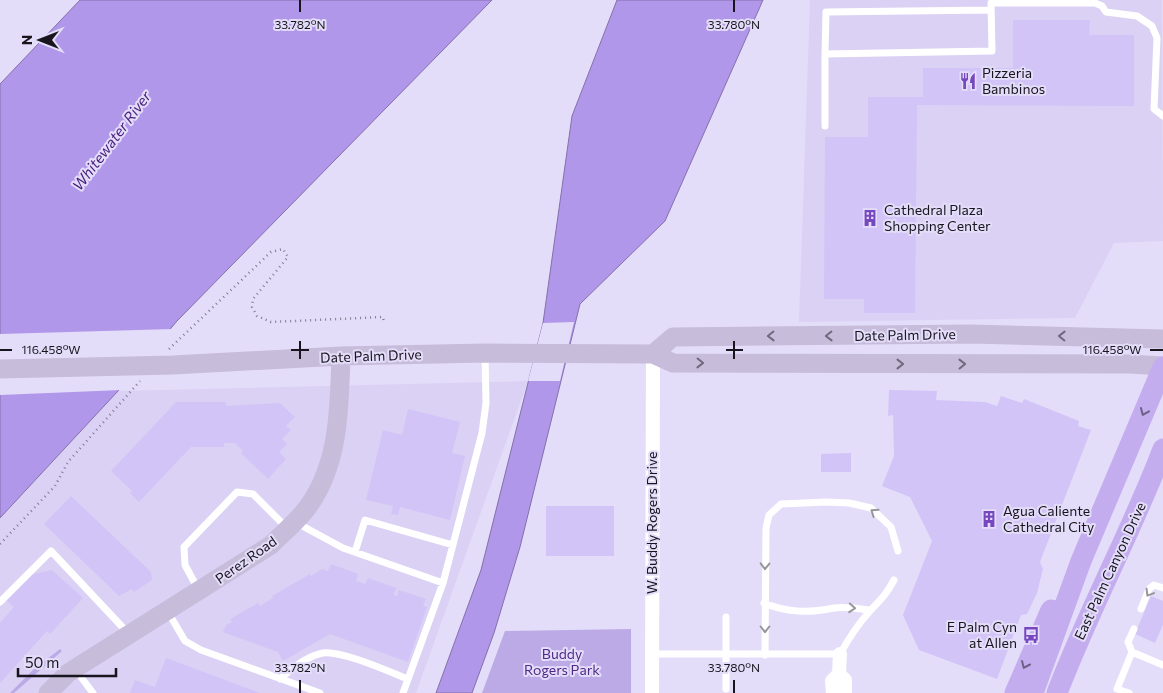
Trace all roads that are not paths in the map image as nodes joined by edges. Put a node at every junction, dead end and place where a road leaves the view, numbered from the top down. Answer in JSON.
{"nodes":[{"id":1,"x":991,"y":10,"type":"junction"},
{"id":2,"x":825,"y":54,"type":"junction"},
{"id":3,"x":1163,"y":116,"type":"edge"},
{"id":4,"x":825,"y":126,"type":"dead end"},
{"id":5,"x":1163,"y":339,"type":"edge"},
{"id":6,"x":485,"y":353,"type":"junction"},
{"id":7,"x":653,"y":354,"type":"junction"},
{"id":8,"x":342,"y":356,"type":"junction"},
{"id":9,"x":1163,"y":366,"type":"edge"},
{"id":10,"x":0,"y":369,"type":"edge"},
{"id":11,"x":1163,"y":449,"type":"edge"},
{"id":12,"x":291,"y":525,"type":"junction"},
{"id":13,"x":453,"y":545,"type":"junction"},
{"id":14,"x":355,"y":552,"type":"junction"},
{"id":15,"x":898,"y":552,"type":"dead end"},
{"id":16,"x":1081,"y":561,"type":"junction"},
{"id":17,"x":894,"y":580,"type":"dead end"},
{"id":18,"x":442,"y":583,"type":"junction"},
{"id":19,"x":1163,"y":588,"type":"edge"},
{"id":20,"x":199,"y":592,"type":"junction"},
{"id":21,"x":0,"y":602,"type":"edge"},
{"id":22,"x":764,"y":603,"type":"junction"},
{"id":23,"x":1141,"y":609,"type":"dead end"},
{"id":24,"x":870,"y":610,"type":"junction"},
{"id":25,"x":168,"y":612,"type":"junction"},
{"id":26,"x":726,"y":617,"type":"dead end"},
{"id":27,"x":1134,"y":629,"type":"dead end"},
{"id":28,"x":129,"y":634,"type":"junction"},
{"id":29,"x":1132,"y":652,"type":"junction"},
{"id":30,"x":652,"y":654,"type":"junction"},
{"id":31,"x":726,"y":654,"type":"junction"},
{"id":32,"x":840,"y":654,"type":"junction"},
{"id":33,"x":765,"y":655,"type":"junction"},
{"id":34,"x":1163,"y":665,"type":"edge"},
{"id":35,"x":74,"y":669,"type":"junction"},
{"id":36,"x":838,"y":674,"type":"junction"},
{"id":37,"x":280,"y":679,"type":"junction"},
{"id":38,"x":408,"y":679,"type":"junction"},
{"id":39,"x":726,"y":690,"type":"dead end"},
{"id":40,"x":48,"y":693,"type":"edge"},
{"id":41,"x":93,"y":693,"type":"edge"},
{"id":42,"x":320,"y":693,"type":"edge"},
{"id":43,"x":403,"y":693,"type":"edge"},
{"id":44,"x":652,"y":693,"type":"edge"},
{"id":45,"x":833,"y":693,"type":"edge"},
{"id":46,"x":845,"y":693,"type":"edge"},
{"id":47,"x":1015,"y":693,"type":"edge"},
{"id":48,"x":1033,"y":693,"type":"edge"},
{"id":49,"x":1058,"y":693,"type":"edge"},
{"id":50,"x":1129,"y":693,"type":"edge"}],
"edges":[{"from":1,"to":2,"type":"lane"},
{"from":1,"to":2,"type":"lane"},
{"from":1,"to":3,"type":"lane"},
{"from":2,"to":4,"type":"lane"},
{"from":5,"to":7,"type":"main road","name":"Date Palm Drive","one_way":true},
{"from":6,"to":7,"type":"main road","name":"Date Palm Drive"},
{"from":6,"to":8,"type":"main road","name":"Date Palm Drive"},
{"from":6,"to":13,"type":"lane"},
{"from":7,"to":9,"type":"main road","name":"Date Palm Drive","one_way":true},
{"from":7,"to":30,"type":"street","name":"W. Buddy Rogers Drive"},
{"from":8,"to":10,"type":"main road","name":"Date Palm Drive"},
{"from":8,"to":12,"type":"main road","name":"Perez Road"},
{"from":9,"to":16,"type":"main road","name":"East Palm Canyon Drive","one_way":true},
{"from":11,"to":49,"type":"main road","name":"East Palm Canyon Drive"},
{"from":12,"to":14,"type":"lane"},
{"from":12,"to":20,"type":"main road","name":"Perez Road"},
{"from":12,"to":20,"type":"lane"},
{"from":13,"to":14,"type":"lane"},
{"from":13,"to":18,"type":"lane"},
{"from":14,"to":18,"type":"lane"},
{"from":15,"to":22,"type":"lane","one_way":true},
{"from":16,"to":47,"type":"main road","one_way":true},
{"from":16,"to":48,"type":"main road","name":"East Palm Canyon Drive"},
{"from":17,"to":24,"type":"lane"},
{"from":18,"to":38,"type":"lane"},
{"from":19,"to":23,"type":"lane","one_way":true},
{"from":20,"to":25,"type":"main road","name":"Perez Road"},
{"from":21,"to":28,"type":"lane"},
{"from":22,"to":24,"type":"lane","one_way":true},
{"from":22,"to":33,"type":"lane","one_way":true},
{"from":24,"to":32,"type":"lane"},
{"from":25,"to":28,"type":"main road","name":"Perez Road"},
{"from":25,"to":37,"type":"lane"},
{"from":26,"to":31,"type":"lane"},
{"from":27,"to":29,"type":"lane"},
{"from":28,"to":35,"type":"main road","name":"Perez Road"},
{"from":29,"to":34,"type":"lane"},
{"from":29,"to":50,"type":"lane"},
{"from":30,"to":31,"type":"lane"},
{"from":30,"to":44,"type":"street","name":"W. Buddy Rogers Drive"},
{"from":31,"to":33,"type":"lane"},
{"from":31,"to":39,"type":"lane"},
{"from":32,"to":33,"type":"lane"},
{"from":32,"to":36,"type":"street"},
{"from":35,"to":40,"type":"main road","name":"Perez Road"},
{"from":35,"to":41,"type":"lane"},
{"from":36,"to":45,"type":"street"},
{"from":36,"to":46,"type":"street"},
{"from":37,"to":38,"type":"lane"},
{"from":37,"to":42,"type":"lane"},
{"from":38,"to":43,"type":"lane"}]}
